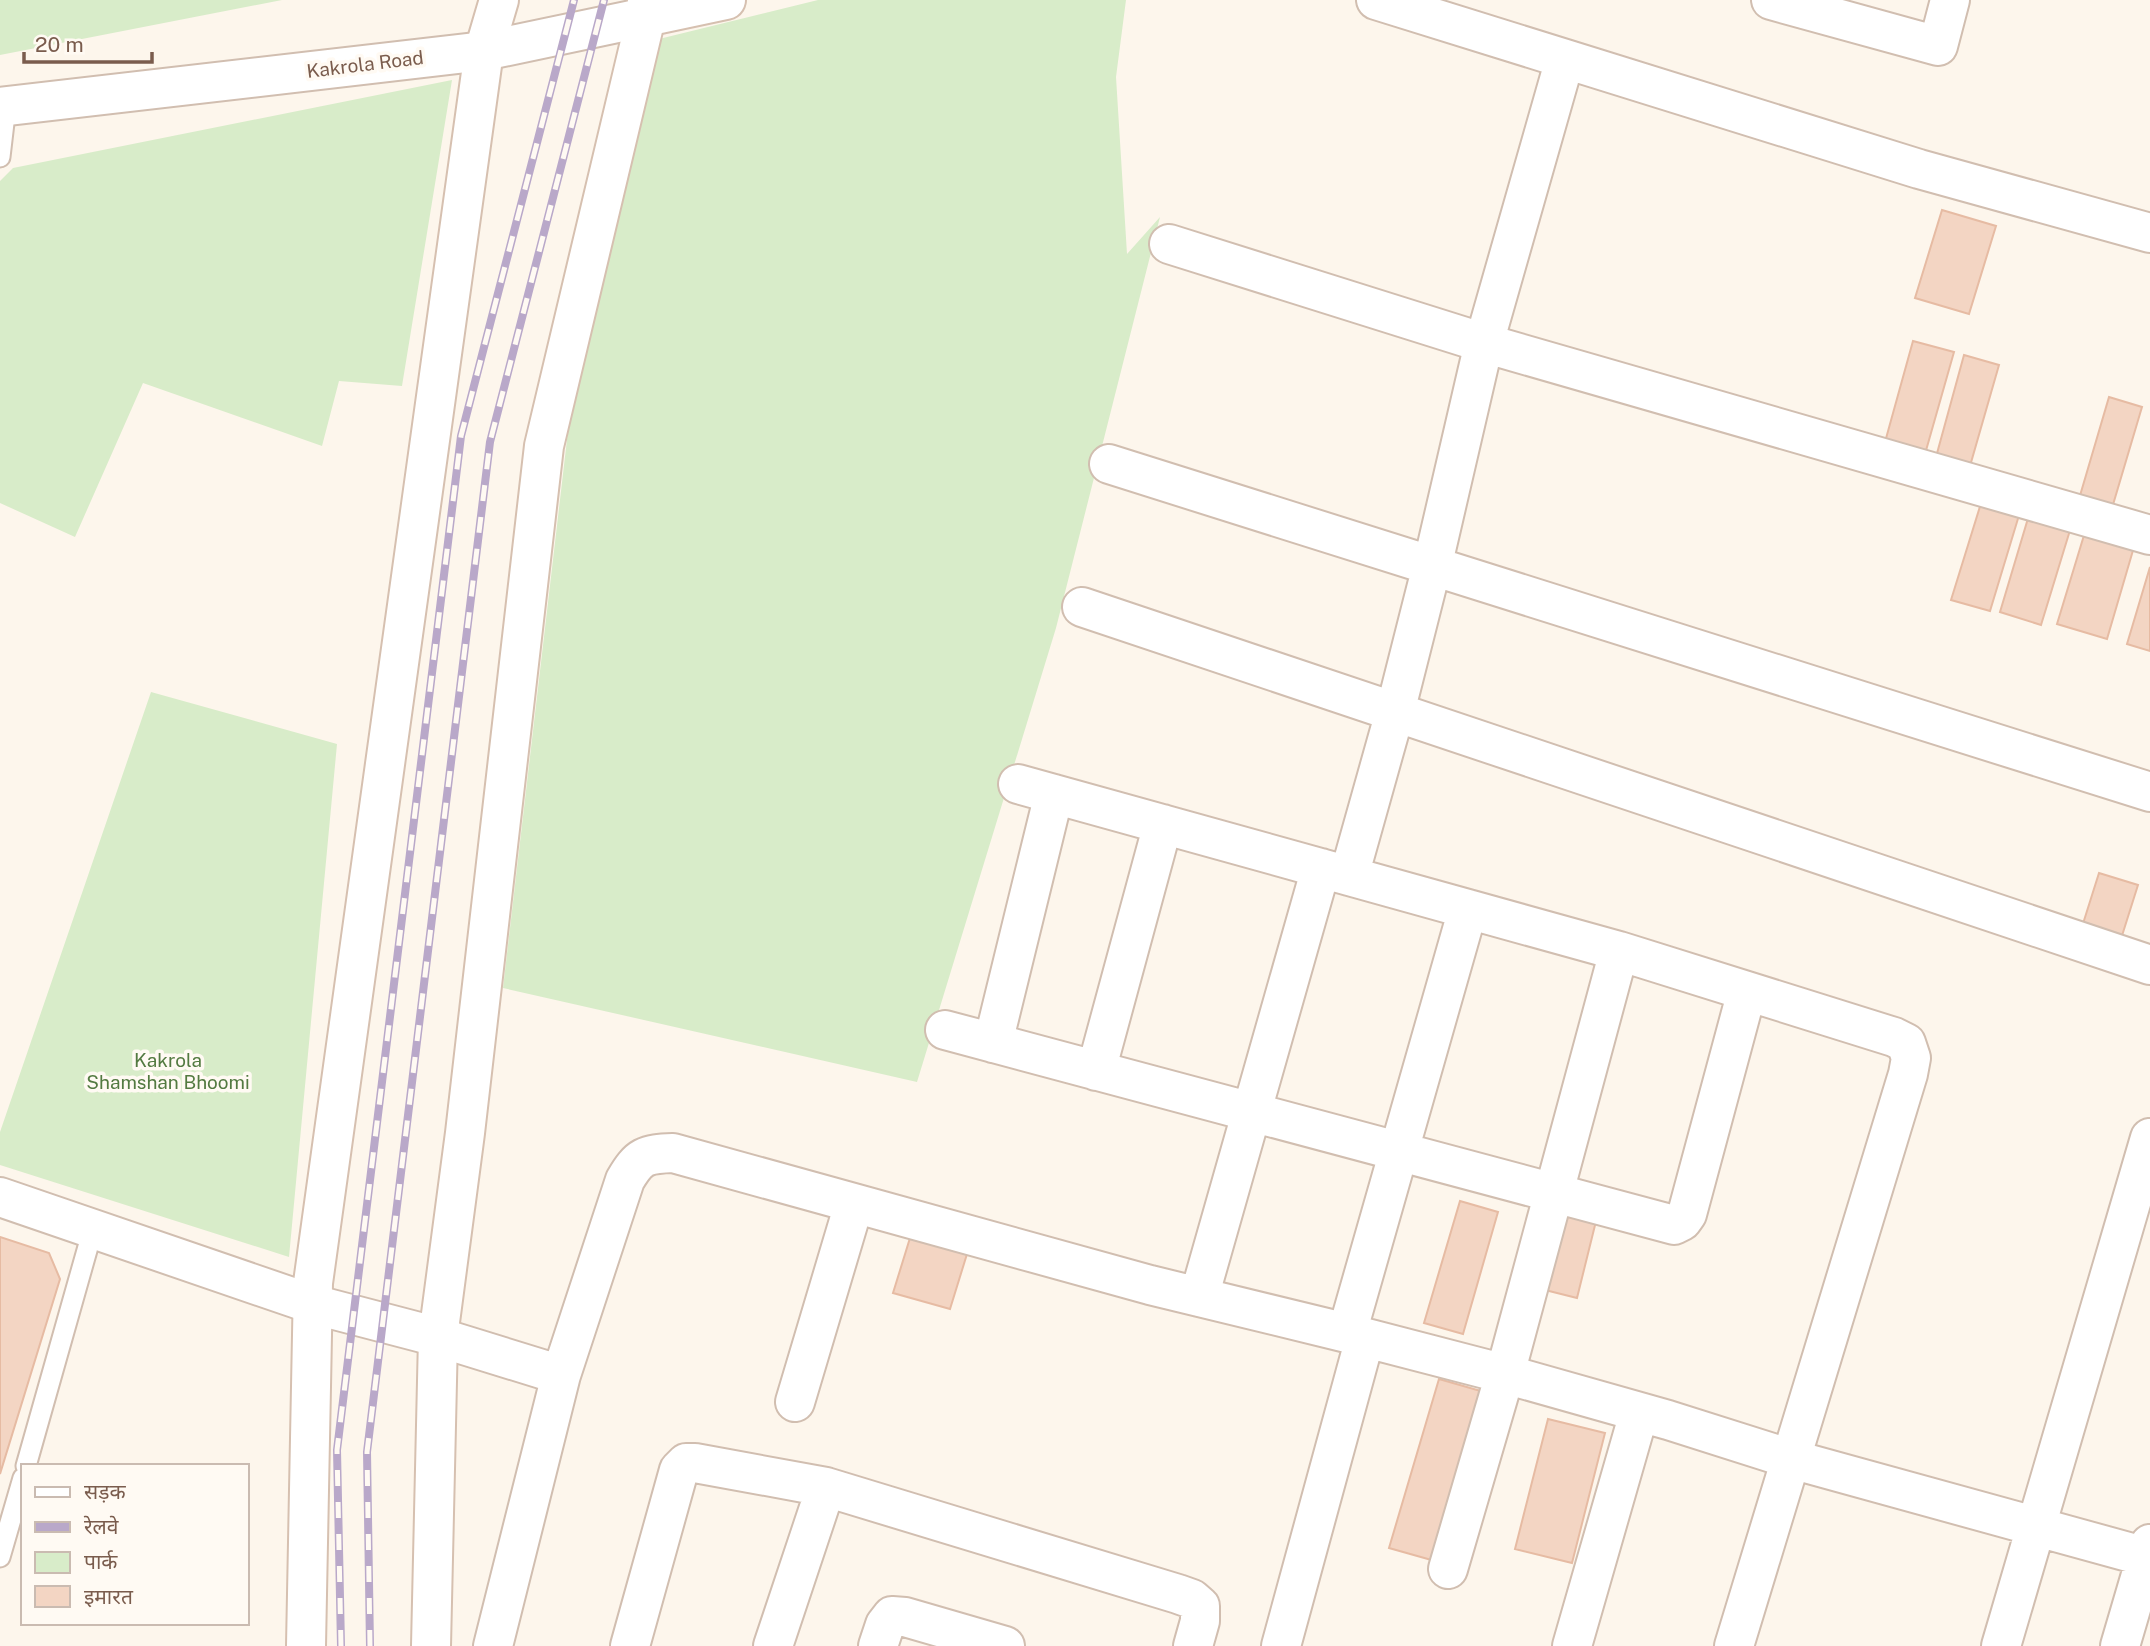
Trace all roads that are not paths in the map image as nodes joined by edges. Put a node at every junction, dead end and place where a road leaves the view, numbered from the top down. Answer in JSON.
{"nodes":[{"id":1,"x":499,"y":0,"type":"edge"},
{"id":2,"x":726,"y":0,"type":"edge"},
{"id":3,"x":1376,"y":0,"type":"edge"},
{"id":4,"x":1771,"y":0,"type":"edge"},
{"id":5,"x":1950,"y":0,"type":"edge"},
{"id":6,"x":647,"y":8,"type":"edge"},
{"id":7,"x":484,"y":51,"type":"junction"},
{"id":8,"x":1565,"y":58,"type":"junction"},
{"id":9,"x":3,"y":106,"type":"edge"},
{"id":10,"x":0,"y":157,"type":"edge"},
{"id":11,"x":2150,"y":233,"type":"edge"},
{"id":12,"x":1169,"y":244,"type":"dead end"},
{"id":13,"x":1483,"y":343,"type":"junction"},
{"id":14,"x":1109,"y":464,"type":"dead end"},
{"id":15,"x":2150,"y":535,"type":"edge"},
{"id":16,"x":1432,"y":566,"type":"junction"},
{"id":17,"x":1082,"y":607,"type":"dead end"},
{"id":18,"x":1395,"y":712,"type":"junction"},
{"id":19,"x":1018,"y":783,"type":"dead end"},
{"id":20,"x":2150,"y":792,"type":"edge"},
{"id":21,"x":1054,"y":794,"type":"junction"},
{"id":22,"x":1163,"y":824,"type":"junction"},
{"id":23,"x":1335,"y":872,"type":"junction"},
{"id":24,"x":1468,"y":909,"type":"junction"},
{"id":25,"x":1619,"y":951,"type":"junction"},
{"id":26,"x":2150,"y":965,"type":"edge"},
{"id":27,"x":1747,"y":991,"type":"junction"},
{"id":28,"x":945,"y":1030,"type":"dead end"},
{"id":29,"x":993,"y":1043,"type":"junction"},
{"id":30,"x":1096,"y":1071,"type":"junction"},
{"id":31,"x":1252,"y":1112,"type":"junction"},
{"id":32,"x":2150,"y":1138,"type":"edge"},
{"id":33,"x":1399,"y":1151,"type":"junction"},
{"id":34,"x":1553,"y":1194,"type":"junction"},
{"id":35,"x":0,"y":1197,"type":"edge"},
{"id":36,"x":854,"y":1203,"type":"junction"},
{"id":37,"x":93,"y":1229,"type":"junction"},
{"id":38,"x":2137,"y":1233,"type":"edge"},
{"id":39,"x":1199,"y":1297,"type":"junction"},
{"id":40,"x":312,"y":1304,"type":"junction"},
{"id":41,"x":1356,"y":1335,"type":"junction"},
{"id":42,"x":438,"y":1337,"type":"junction"},
{"id":43,"x":1505,"y":1374,"type":"junction"},
{"id":44,"x":561,"y":1375,"type":"junction"},
{"id":45,"x":795,"y":1402,"type":"dead end"},
{"id":46,"x":1639,"y":1413,"type":"junction"},
{"id":47,"x":1791,"y":1459,"type":"junction"},
{"id":48,"x":27,"y":1464,"type":"edge"},
{"id":49,"x":21,"y":1485,"type":"edge"},
{"id":50,"x":826,"y":1488,"type":"junction"},
{"id":51,"x":2037,"y":1526,"type":"junction"},
{"id":52,"x":2149,"y":1553,"type":"edge"},
{"id":53,"x":0,"y":1557,"type":"edge"},
{"id":54,"x":1448,"y":1569,"type":"dead end"},
{"id":55,"x":306,"y":1646,"type":"edge"},
{"id":56,"x":431,"y":1646,"type":"edge"},
{"id":57,"x":493,"y":1646,"type":"edge"},
{"id":58,"x":630,"y":1646,"type":"edge"},
{"id":59,"x":773,"y":1646,"type":"edge"},
{"id":60,"x":878,"y":1646,"type":"edge"},
{"id":61,"x":1004,"y":1646,"type":"edge"},
{"id":62,"x":1193,"y":1646,"type":"edge"},
{"id":63,"x":1281,"y":1646,"type":"edge"},
{"id":64,"x":1572,"y":1646,"type":"edge"},
{"id":65,"x":1734,"y":1646,"type":"edge"},
{"id":66,"x":2001,"y":1646,"type":"edge"},
{"id":67,"x":2120,"y":1646,"type":"edge"}],
"edges":[{"from":1,"to":7,"type":"street"},
{"from":2,"to":6,"type":"street","name":"Kakrola Road"},
{"from":3,"to":8,"type":"street"},
{"from":4,"to":5,"type":"street"},
{"from":6,"to":7,"type":"street","name":"Kakrola Road"},
{"from":6,"to":42,"type":"street"},
{"from":7,"to":9,"type":"street","name":"Kakrola Road"},
{"from":7,"to":40,"type":"street"},
{"from":8,"to":11,"type":"street"},
{"from":8,"to":13,"type":"street"},
{"from":9,"to":10,"type":"lane"},
{"from":12,"to":13,"type":"street"},
{"from":13,"to":15,"type":"street"},
{"from":13,"to":16,"type":"street"},
{"from":14,"to":16,"type":"street"},
{"from":16,"to":18,"type":"street"},
{"from":16,"to":20,"type":"street"},
{"from":17,"to":18,"type":"street"},
{"from":18,"to":23,"type":"street"},
{"from":18,"to":26,"type":"street"},
{"from":19,"to":21,"type":"street"},
{"from":21,"to":22,"type":"street"},
{"from":21,"to":29,"type":"street"},
{"from":22,"to":23,"type":"street"},
{"from":22,"to":30,"type":"street"},
{"from":23,"to":24,"type":"street"},
{"from":23,"to":31,"type":"street"},
{"from":24,"to":25,"type":"street"},
{"from":24,"to":33,"type":"street"},
{"from":25,"to":27,"type":"street"},
{"from":25,"to":34,"type":"street"},
{"from":27,"to":34,"type":"street"},
{"from":27,"to":47,"type":"street"},
{"from":28,"to":29,"type":"street"},
{"from":29,"to":30,"type":"street"},
{"from":30,"to":31,"type":"street"},
{"from":31,"to":33,"type":"street"},
{"from":31,"to":39,"type":"street"},
{"from":32,"to":38,"type":"street"},
{"from":33,"to":34,"type":"street"},
{"from":33,"to":41,"type":"street"},
{"from":34,"to":43,"type":"street"},
{"from":35,"to":37,"type":"street"},
{"from":36,"to":39,"type":"street"},
{"from":36,"to":44,"type":"street"},
{"from":36,"to":45,"type":"street"},
{"from":37,"to":40,"type":"street"},
{"from":37,"to":48,"type":"lane"},
{"from":38,"to":51,"type":"street"},
{"from":39,"to":41,"type":"street"},
{"from":40,"to":42,"type":"street"},
{"from":40,"to":55,"type":"street"},
{"from":41,"to":43,"type":"street"},
{"from":41,"to":63,"type":"street"},
{"from":42,"to":44,"type":"street"},
{"from":42,"to":56,"type":"street"},
{"from":43,"to":46,"type":"street"},
{"from":43,"to":54,"type":"street"},
{"from":44,"to":57,"type":"street"},
{"from":46,"to":47,"type":"street"},
{"from":46,"to":64,"type":"street"},
{"from":47,"to":51,"type":"street"},
{"from":47,"to":65,"type":"street"},
{"from":49,"to":53,"type":"lane"},
{"from":50,"to":58,"type":"street"},
{"from":50,"to":59,"type":"street"},
{"from":50,"to":62,"type":"street"},
{"from":51,"to":52,"type":"street"},
{"from":51,"to":66,"type":"street"},
{"from":52,"to":67,"type":"street"},
{"from":60,"to":61,"type":"street"}]}
